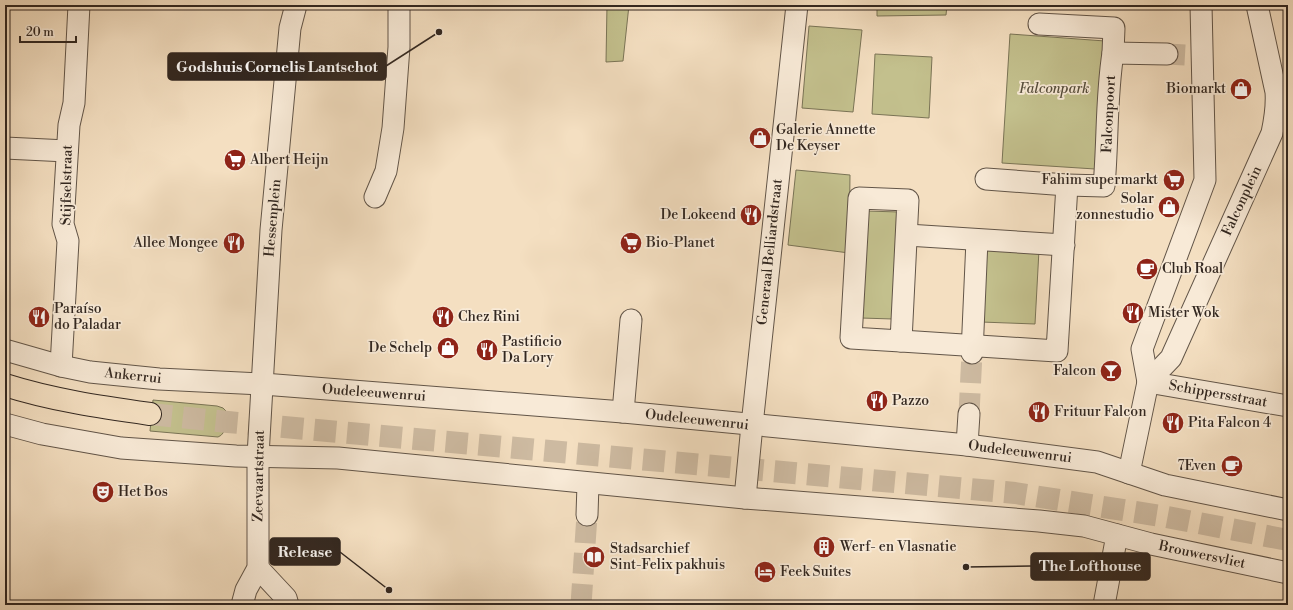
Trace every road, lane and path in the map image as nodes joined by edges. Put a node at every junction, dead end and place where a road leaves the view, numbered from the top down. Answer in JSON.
{"nodes":[{"id":1,"x":79,"y":5,"type":"edge"},
{"id":2,"x":296,"y":5,"type":"edge"},
{"id":3,"x":399,"y":5,"type":"edge"},
{"id":4,"x":797,"y":5,"type":"edge"},
{"id":5,"x":1201,"y":5,"type":"edge"},
{"id":6,"x":1257,"y":5,"type":"edge"},
{"id":7,"x":1039,"y":24,"type":"dead end"},
{"id":8,"x":1113,"y":53,"type":"junction"},
{"id":9,"x":1184,"y":55,"type":"junction"},
{"id":10,"x":1282,"y":122,"type":"edge"},
{"id":11,"x":5,"y":148,"type":"edge"},
{"id":12,"x":67,"y":151,"type":"junction"},
{"id":13,"x":986,"y":179,"type":"dead end"},
{"id":14,"x":1067,"y":185,"type":"junction"},
{"id":15,"x":374,"y":197,"type":"dead end"},
{"id":16,"x":906,"y":235,"type":"junction"},
{"id":17,"x":977,"y":240,"type":"junction"},
{"id":18,"x":1064,"y":246,"type":"junction"},
{"id":19,"x":631,"y":320,"type":"dead end"},
{"id":20,"x":901,"y":341,"type":"junction"},
{"id":21,"x":972,"y":349,"type":"junction"},
{"id":22,"x":5,"y":350,"type":"edge"},
{"id":23,"x":61,"y":366,"type":"junction"},
{"id":24,"x":1148,"y":382,"type":"junction"},
{"id":25,"x":263,"y":384,"type":"junction"},
{"id":26,"x":5,"y":385,"type":"edge"},
{"id":27,"x":1288,"y":406,"type":"edge"},
{"id":28,"x":623,"y":412,"type":"junction"},
{"id":29,"x":150,"y":414,"type":"tunnel mouth"},
{"id":30,"x":969,"y":414,"type":"tunnel mouth"},
{"id":31,"x":5,"y":424,"type":"edge"},
{"id":32,"x":752,"y":425,"type":"junction"},
{"id":33,"x":967,"y":445,"type":"junction"},
{"id":34,"x":258,"y":456,"type":"junction"},
{"id":35,"x":1129,"y":472,"type":"junction"},
{"id":36,"x":588,"y":484,"type":"junction"},
{"id":37,"x":745,"y":498,"type":"junction"},
{"id":38,"x":1288,"y":510,"type":"edge"},
{"id":39,"x":587,"y":515,"type":"tunnel mouth"},
{"id":40,"x":1117,"y":535,"type":"junction"},
{"id":41,"x":258,"y":568,"type":"junction"},
{"id":42,"x":1288,"y":572,"type":"edge"},
{"id":43,"x":242,"y":605,"type":"edge"},
{"id":44,"x":288,"y":605,"type":"edge"},
{"id":45,"x":1104,"y":605,"type":"edge"}],
"edges":[{"from":1,"to":12,"type":"street","name":"Stijfselstraat"},
{"from":2,"to":25,"type":"street","name":"Hessenplein"},
{"from":3,"to":15,"type":"street"},
{"from":4,"to":32,"type":"street","name":"Generaal Belliardstraat"},
{"from":5,"to":9,"type":"street"},
{"from":6,"to":10,"type":"street","name":"Falconplein"},
{"from":7,"to":8,"type":"street","name":"Falconpoort"},
{"from":8,"to":9,"type":"street"},
{"from":8,"to":14,"type":"street","name":"Falconpoort"},
{"from":9,"to":24,"type":"street"},
{"from":10,"to":24,"type":"street","name":"Falconplein"},
{"from":11,"to":12,"type":"street"},
{"from":12,"to":23,"type":"street","name":"Stijfselstraat"},
{"from":13,"to":14,"type":"street","name":"Falconpoort"},
{"from":14,"to":18,"type":"street"},
{"from":16,"to":17,"type":"street"},
{"from":16,"to":20,"type":"street"},
{"from":16,"to":20,"type":"street"},
{"from":17,"to":18,"type":"street"},
{"from":17,"to":21,"type":"street"},
{"from":18,"to":21,"type":"street"},
{"from":19,"to":28,"type":"street"},
{"from":20,"to":21,"type":"street"},
{"from":22,"to":23,"type":"street","name":"Ankerrui"},
{"from":23,"to":25,"type":"street","name":"Ankerrui"},
{"from":24,"to":27,"type":"street","name":"Schippersstraat"},
{"from":24,"to":35,"type":"street"},
{"from":25,"to":28,"type":"street","name":"Oudeleeuwenrui"},
{"from":25,"to":34,"type":"street","name":"Zeevaartstraat"},
{"from":26,"to":29,"type":"main road"},
{"from":28,"to":32,"type":"street","name":"Oudeleeuwenrui"},
{"from":30,"to":33,"type":"street"},
{"from":31,"to":34,"type":"street"},
{"from":32,"to":33,"type":"street","name":"Oudeleeuwenrui"},
{"from":32,"to":37,"type":"street","name":"Generaal Belliardstraat"},
{"from":33,"to":35,"type":"street","name":"Oudeleeuwenrui"},
{"from":34,"to":36,"type":"street"},
{"from":34,"to":41,"type":"street","name":"Zeevaartstraat"},
{"from":35,"to":38,"type":"street"},
{"from":36,"to":37,"type":"street"},
{"from":36,"to":39,"type":"street"},
{"from":37,"to":40,"type":"street"},
{"from":40,"to":42,"type":"street","name":"Brouwersvliet"},
{"from":40,"to":45,"type":"street"},
{"from":41,"to":43,"type":"street","name":"Zeevaartstraat"},
{"from":41,"to":44,"type":"street"}]}
